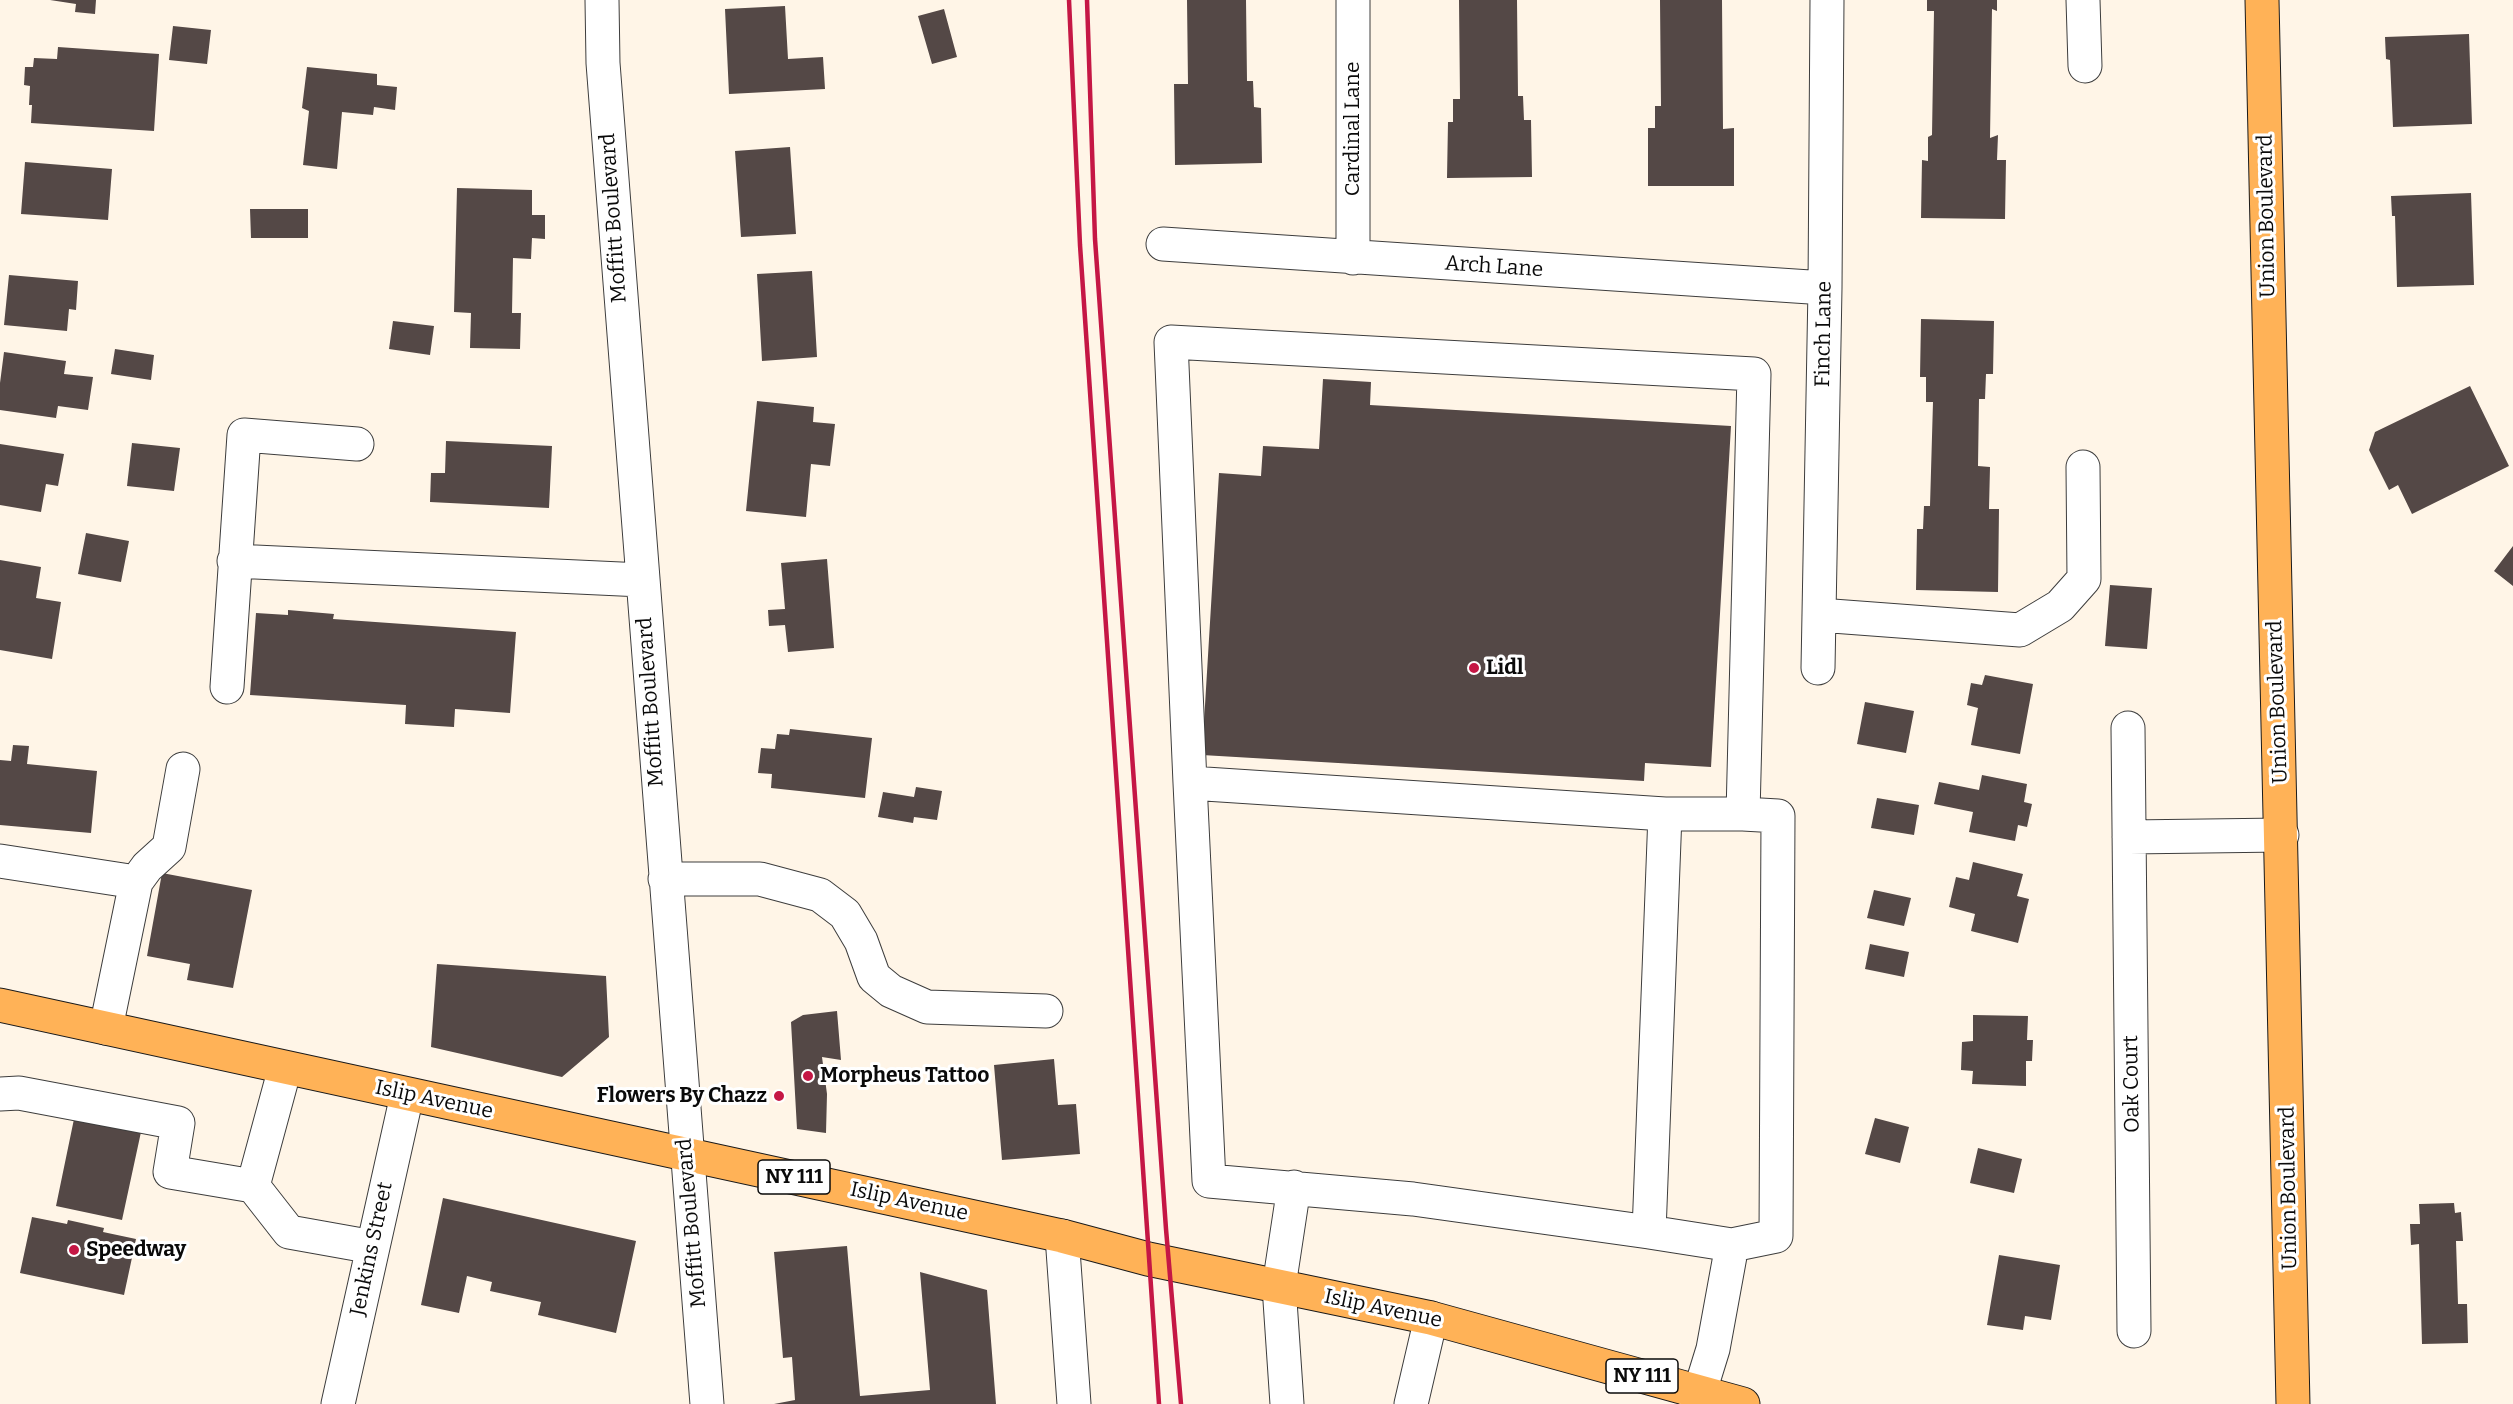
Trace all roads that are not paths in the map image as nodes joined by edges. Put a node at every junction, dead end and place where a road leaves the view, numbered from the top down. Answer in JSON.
{"nodes":[{"id":1,"x":602,"y":0,"type":"edge"},
{"id":2,"x":1353,"y":0,"type":"edge"},
{"id":3,"x":1827,"y":0,"type":"edge"},
{"id":4,"x":2083,"y":0,"type":"edge"},
{"id":5,"x":2262,"y":0,"type":"edge"},
{"id":6,"x":2085,"y":66,"type":"dead end"},
{"id":7,"x":1163,"y":244,"type":"dead end"},
{"id":8,"x":1353,"y":258,"type":"junction"},
{"id":9,"x":1825,"y":288,"type":"junction"},
{"id":10,"x":357,"y":444,"type":"dead end"},
{"id":11,"x":2083,"y":467,"type":"dead end"},
{"id":12,"x":234,"y":561,"type":"junction"},
{"id":13,"x":642,"y":580,"type":"junction"},
{"id":14,"x":1819,"y":615,"type":"junction"},
{"id":15,"x":1818,"y":669,"type":"dead end"},
{"id":16,"x":227,"y":687,"type":"dead end"},
{"id":17,"x":2128,"y":728,"type":"dead end"},
{"id":18,"x":183,"y":769,"type":"dead end"},
{"id":19,"x":1190,"y":783,"type":"junction"},
{"id":20,"x":1665,"y":814,"type":"junction"},
{"id":21,"x":1743,"y":814,"type":"junction"},
{"id":22,"x":2282,"y":835,"type":"junction"},
{"id":23,"x":2129,"y":837,"type":"junction"},
{"id":24,"x":0,"y":861,"type":"edge"},
{"id":25,"x":665,"y":879,"type":"junction"},
{"id":26,"x":136,"y":882,"type":"junction"},
{"id":27,"x":0,"y":1005,"type":"edge"},
{"id":28,"x":1046,"y":1011,"type":"dead end"},
{"id":29,"x":106,"y":1028,"type":"junction"},
{"id":30,"x":285,"y":1068,"type":"junction"},
{"id":31,"x":0,"y":1094,"type":"edge"},
{"id":32,"x":407,"y":1095,"type":"junction"},
{"id":33,"x":686,"y":1153,"type":"junction"},
{"id":34,"x":253,"y":1185,"type":"junction"},
{"id":35,"x":1294,"y":1187,"type":"junction"},
{"id":36,"x":1649,"y":1232,"type":"junction"},
{"id":37,"x":1062,"y":1236,"type":"junction"},
{"id":38,"x":1732,"y":1245,"type":"junction"},
{"id":39,"x":373,"y":1247,"type":"junction"},
{"id":40,"x":1279,"y":1287,"type":"junction"},
{"id":41,"x":1431,"y":1318,"type":"junction"},
{"id":42,"x":2134,"y":1331,"type":"dead end"},
{"id":43,"x":1698,"y":1398,"type":"edge"},
{"id":44,"x":338,"y":1404,"type":"edge"},
{"id":45,"x":707,"y":1404,"type":"edge"},
{"id":46,"x":1074,"y":1404,"type":"edge"},
{"id":47,"x":1287,"y":1404,"type":"edge"},
{"id":48,"x":1411,"y":1404,"type":"edge"},
{"id":49,"x":1743,"y":1404,"type":"edge"},
{"id":50,"x":2294,"y":1404,"type":"edge"}],
"edges":[{"from":1,"to":13,"type":"street","name":"Moffitt Boulevard"},
{"from":2,"to":8,"type":"street","name":"Cardinal Lane"},
{"from":3,"to":9,"type":"street","name":"Finch Lane"},
{"from":4,"to":6,"type":"street"},
{"from":5,"to":22,"type":"main road","name":"Union Boulevard"},
{"from":7,"to":8,"type":"street","name":"Arch Lane"},
{"from":8,"to":9,"type":"street","name":"Arch Lane"},
{"from":9,"to":14,"type":"street","name":"Finch Lane"},
{"from":10,"to":12,"type":"street"},
{"from":11,"to":14,"type":"street"},
{"from":12,"to":13,"type":"street"},
{"from":12,"to":16,"type":"street"},
{"from":13,"to":25,"type":"street","name":"Moffitt Boulevard"},
{"from":14,"to":15,"type":"street","name":"Finch Lane"},
{"from":17,"to":23,"type":"street","name":"Oak Court"},
{"from":18,"to":26,"type":"street"},
{"from":19,"to":20,"type":"street"},
{"from":19,"to":21,"type":"street"},
{"from":19,"to":35,"type":"street"},
{"from":20,"to":21,"type":"street"},
{"from":20,"to":36,"type":"street"},
{"from":21,"to":38,"type":"street"},
{"from":22,"to":23,"type":"street"},
{"from":22,"to":50,"type":"main road","name":"Union Boulevard"},
{"from":23,"to":42,"type":"street","name":"Oak Court"},
{"from":24,"to":26,"type":"street"},
{"from":25,"to":28,"type":"street"},
{"from":25,"to":33,"type":"street","name":"Moffitt Boulevard"},
{"from":26,"to":29,"type":"street"},
{"from":27,"to":29,"type":"main road","name":"Islip Avenue","number":"NY 111"},
{"from":29,"to":30,"type":"main road","name":"Islip Avenue","number":"NY 111"},
{"from":30,"to":32,"type":"main road","name":"Islip Avenue","number":"NY 111"},
{"from":30,"to":34,"type":"street"},
{"from":31,"to":34,"type":"street"},
{"from":32,"to":33,"type":"main road","name":"Islip Avenue","number":"NY 111"},
{"from":32,"to":39,"type":"street","name":"Jenkins Street"},
{"from":33,"to":37,"type":"main road","name":"Islip Avenue","number":"NY 111"},
{"from":33,"to":45,"type":"street","name":"Moffitt Boulevard"},
{"from":34,"to":39,"type":"street"},
{"from":35,"to":36,"type":"street"},
{"from":35,"to":40,"type":"street"},
{"from":36,"to":38,"type":"street"},
{"from":37,"to":40,"type":"main road","name":"Islip Avenue","number":"NY 111"},
{"from":37,"to":46,"type":"street"},
{"from":38,"to":43,"type":"street"},
{"from":39,"to":44,"type":"street","name":"Jenkins Street"},
{"from":40,"to":41,"type":"main road","name":"Islip Avenue","number":"NY 111"},
{"from":40,"to":47,"type":"street"},
{"from":41,"to":43,"type":"main road","name":"Islip Avenue","number":"NY 111"},
{"from":41,"to":48,"type":"street"},
{"from":43,"to":49,"type":"main road","name":"Islip Avenue","number":"NY 111"}]}
